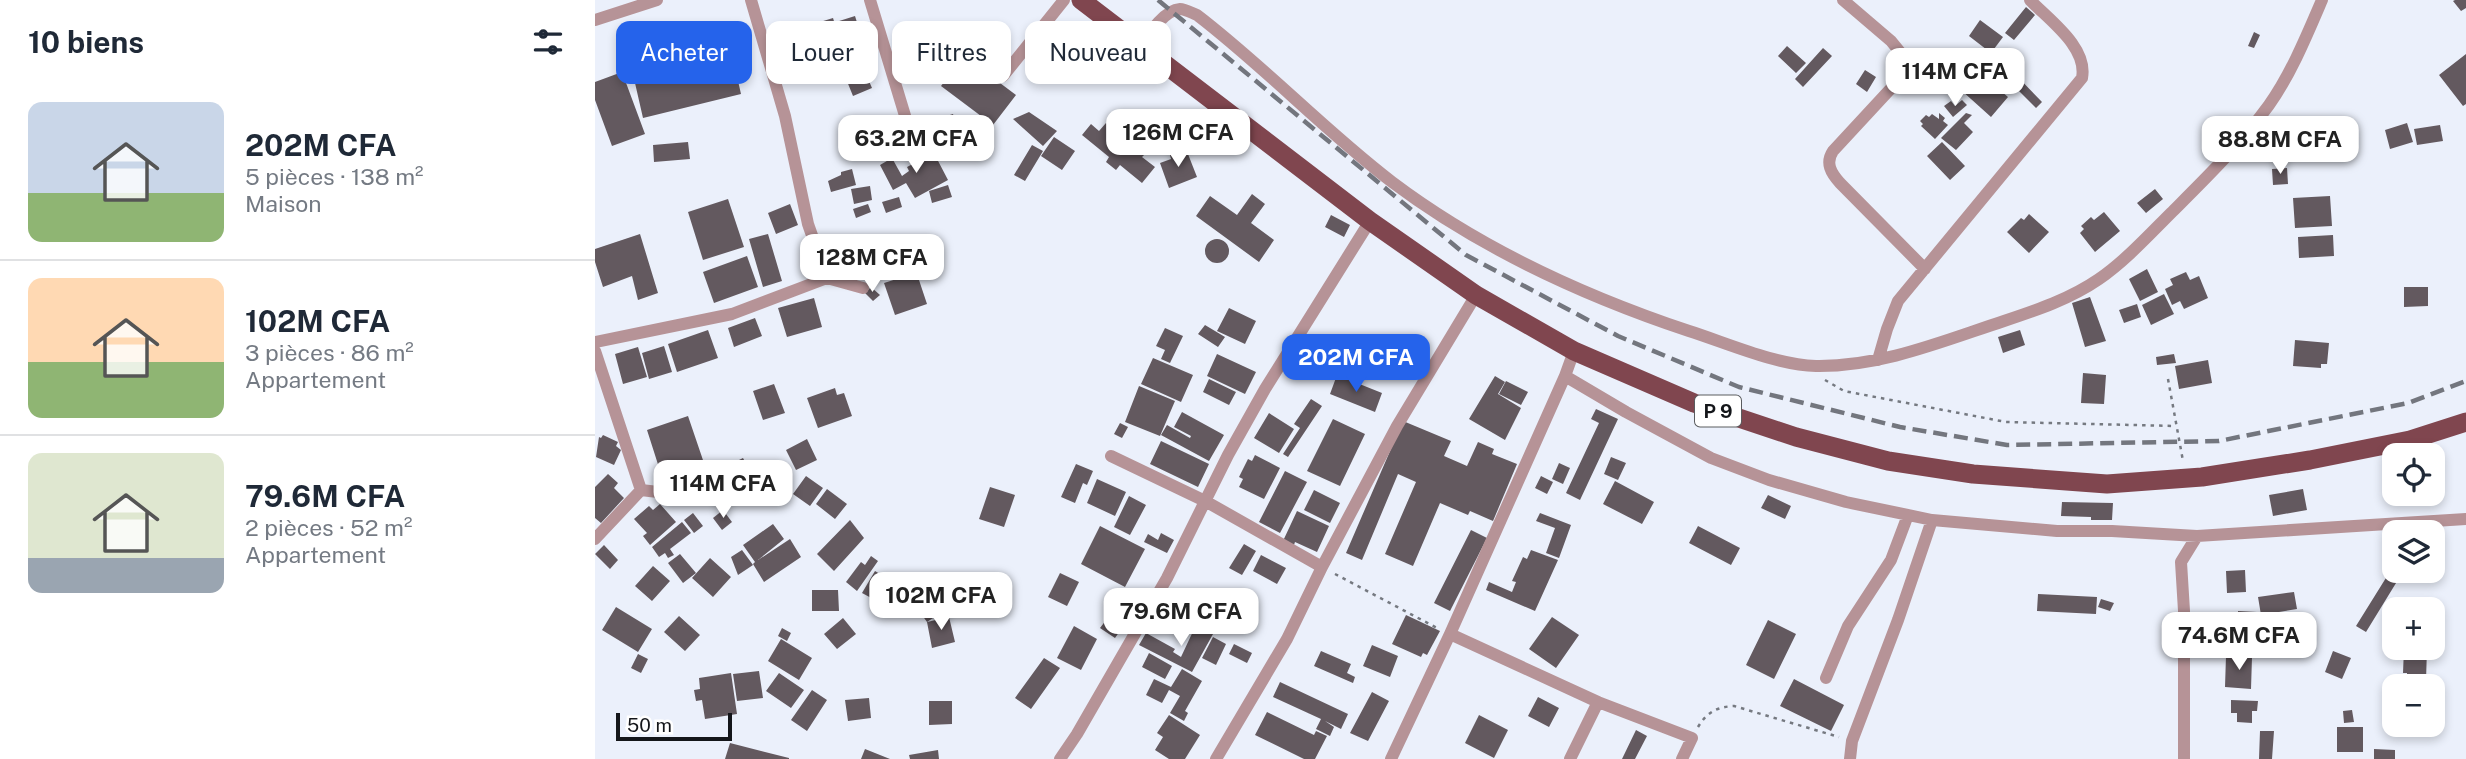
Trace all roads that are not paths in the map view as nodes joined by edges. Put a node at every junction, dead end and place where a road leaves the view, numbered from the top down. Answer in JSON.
{"nodes":[{"id":1,"x":657,"y":0,"type":"edge"},
{"id":2,"x":751,"y":0,"type":"edge"},
{"id":3,"x":870,"y":0,"type":"edge"},
{"id":4,"x":1064,"y":0,"type":"edge"},
{"id":5,"x":1081,"y":0,"type":"edge"},
{"id":6,"x":1843,"y":0,"type":"edge"},
{"id":7,"x":2030,"y":0,"type":"edge"},
{"id":8,"x":2322,"y":0,"type":"edge"},
{"id":9,"x":595,"y":20,"type":"edge"},
{"id":10,"x":1108,"y":21,"type":"edge"},
{"id":11,"x":1162,"y":21,"type":"edge"},
{"id":12,"x":1011,"y":66,"type":"edge"},
{"id":13,"x":1171,"y":69,"type":"edge"},
{"id":14,"x":916,"y":152,"type":"dead end"},
{"id":15,"x":1370,"y":221,"type":"junction"},
{"id":16,"x":1925,"y":269,"type":"junction"},
{"id":17,"x":827,"y":278,"type":"junction"},
{"id":18,"x":863,"y":288,"type":"dead end"},
{"id":19,"x":1476,"y":295,"type":"junction"},
{"id":20,"x":595,"y":341,"type":"edge"},
{"id":21,"x":595,"y":351,"type":"edge"},
{"id":22,"x":1574,"y":351,"type":"junction"},
{"id":23,"x":1878,"y":360,"type":"junction"},
{"id":24,"x":1565,"y":376,"type":"junction"},
{"id":25,"x":2466,"y":422,"type":"edge"},
{"id":26,"x":1111,"y":456,"type":"dead end"},
{"id":27,"x":641,"y":490,"type":"junction"},
{"id":28,"x":725,"y":500,"type":"dead end"},
{"id":29,"x":1205,"y":501,"type":"junction"},
{"id":30,"x":1908,"y":515,"type":"junction"},
{"id":31,"x":2466,"y":519,"type":"edge"},
{"id":32,"x":1932,"y":520,"type":"junction"},
{"id":33,"x":2197,"y":536,"type":"junction"},
{"id":34,"x":595,"y":539,"type":"edge"},
{"id":35,"x":1322,"y":567,"type":"junction"},
{"id":36,"x":1450,"y":634,"type":"junction"},
{"id":37,"x":1826,"y":678,"type":"dead end"},
{"id":38,"x":1598,"y":702,"type":"junction"},
{"id":39,"x":1060,"y":759,"type":"edge"},
{"id":40,"x":1216,"y":759,"type":"edge"},
{"id":41,"x":1391,"y":759,"type":"edge"},
{"id":42,"x":1570,"y":759,"type":"edge"},
{"id":43,"x":1682,"y":759,"type":"edge"},
{"id":44,"x":1850,"y":759,"type":"edge"},
{"id":45,"x":2184,"y":759,"type":"edge"}],
"edges":[{"from":1,"to":9,"type":"street"},
{"from":2,"to":17,"type":"street"},
{"from":3,"to":14,"type":"street"},
{"from":4,"to":12,"type":"street"},
{"from":5,"to":10,"type":"main road","number":"P 9"},
{"from":6,"to":16,"type":"street"},
{"from":7,"to":16,"type":"street"},
{"from":8,"to":23,"type":"street"},
{"from":11,"to":23,"type":"street"},
{"from":13,"to":15,"type":"main road","number":"P 9"},
{"from":15,"to":19,"type":"main road","number":"P 9"},
{"from":15,"to":29,"type":"street"},
{"from":16,"to":23,"type":"street"},
{"from":17,"to":18,"type":"street"},
{"from":17,"to":20,"type":"street"},
{"from":19,"to":22,"type":"main road","number":"P 9"},
{"from":19,"to":35,"type":"street"},
{"from":21,"to":27,"type":"street"},
{"from":22,"to":24,"type":"street"},
{"from":22,"to":25,"type":"main road","number":"P 9"},
{"from":24,"to":30,"type":"street"},
{"from":24,"to":36,"type":"street"},
{"from":26,"to":29,"type":"street"},
{"from":27,"to":28,"type":"street"},
{"from":27,"to":34,"type":"street"},
{"from":29,"to":35,"type":"street"},
{"from":29,"to":39,"type":"street"},
{"from":30,"to":32,"type":"street"},
{"from":30,"to":37,"type":"street"},
{"from":31,"to":33,"type":"street"},
{"from":32,"to":33,"type":"street"},
{"from":32,"to":44,"type":"street"},
{"from":33,"to":45,"type":"street"},
{"from":35,"to":40,"type":"street"},
{"from":36,"to":38,"type":"street"},
{"from":36,"to":41,"type":"street"},
{"from":38,"to":42,"type":"street"},
{"from":38,"to":43,"type":"street"}]}
